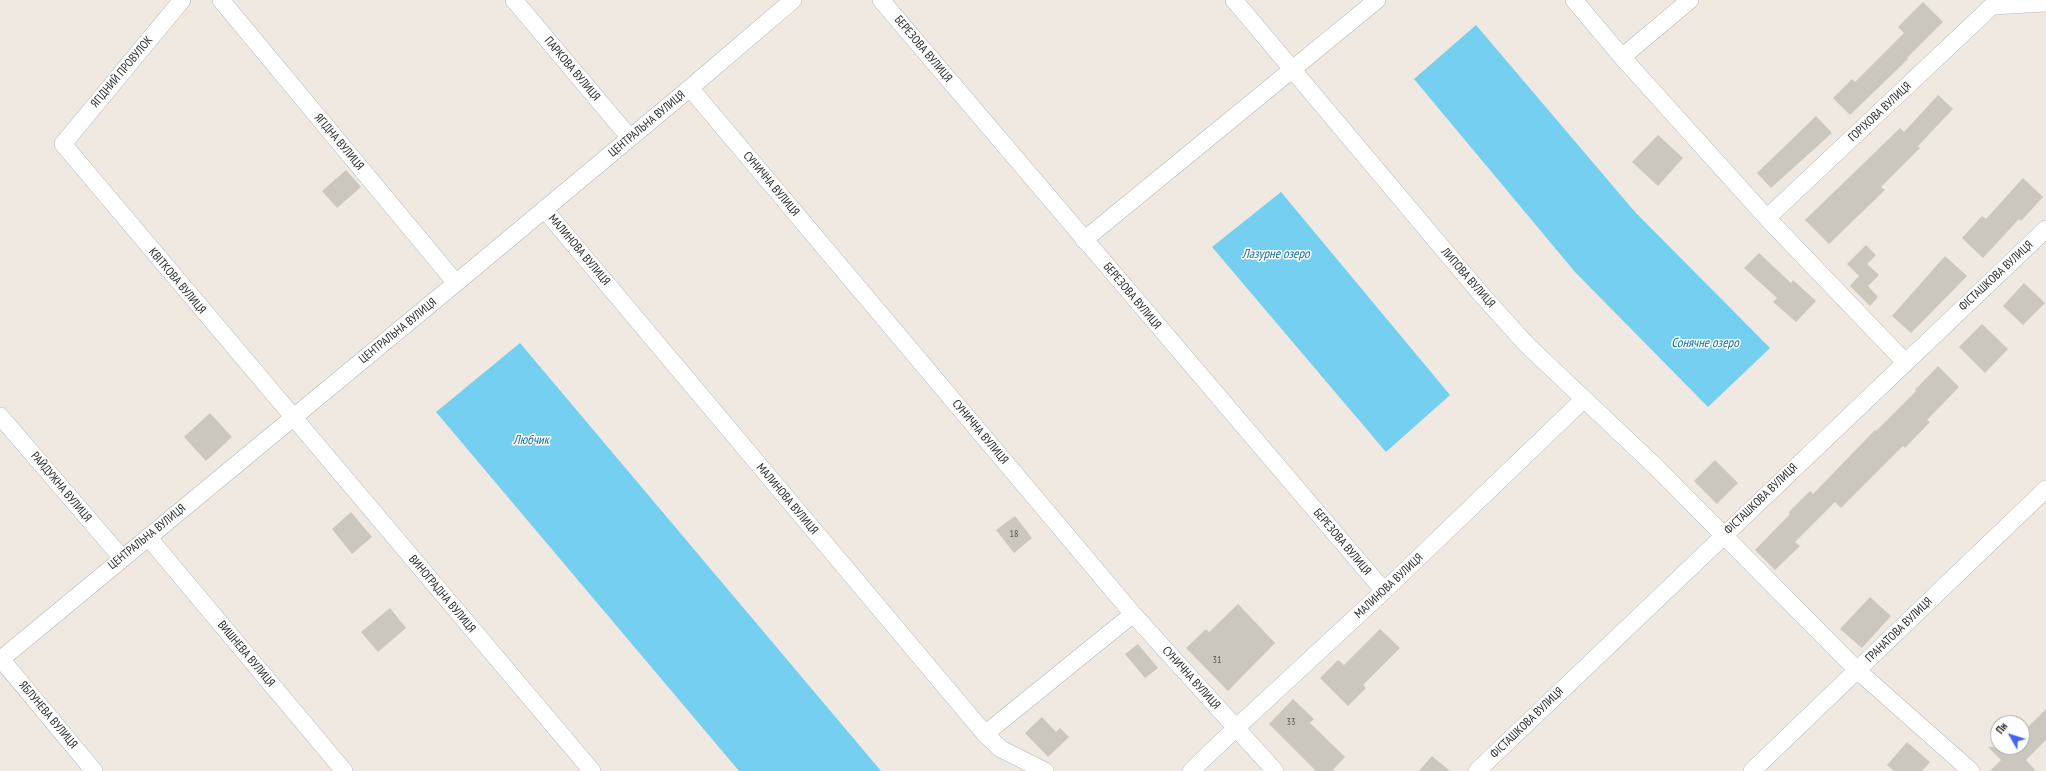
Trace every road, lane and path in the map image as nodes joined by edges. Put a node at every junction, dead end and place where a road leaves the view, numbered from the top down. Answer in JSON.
{"nodes":[{"id":1,"x":182,"y":0,"type":"edge"},
{"id":2,"x":221,"y":0,"type":"edge"},
{"id":3,"x":514,"y":0,"type":"edge"},
{"id":4,"x":792,"y":0,"type":"edge"},
{"id":5,"x":881,"y":0,"type":"edge"},
{"id":6,"x":1234,"y":0,"type":"edge"},
{"id":7,"x":1376,"y":0,"type":"edge"},
{"id":8,"x":1574,"y":0,"type":"edge"},
{"id":9,"x":1690,"y":0,"type":"edge"},
{"id":10,"x":1992,"y":3,"type":"edge"},
{"id":11,"x":2046,"y":3,"type":"edge"},
{"id":12,"x":1622,"y":56,"type":"junction"},
{"id":13,"x":1293,"y":70,"type":"junction"},
{"id":14,"x":690,"y":88,"type":"junction"},
{"id":15,"x":630,"y":138,"type":"junction"},
{"id":16,"x":63,"y":144,"type":"joint"},
{"id":17,"x":544,"y":209,"type":"junction"},
{"id":18,"x":1767,"y":218,"type":"junction"},
{"id":19,"x":2046,"y":229,"type":"edge"},
{"id":20,"x":1084,"y":240,"type":"junction"},
{"id":21,"x":456,"y":283,"type":"junction"},
{"id":22,"x":1905,"y":362,"type":"junction"},
{"id":23,"x":1584,"y":399,"type":"junction"},
{"id":24,"x":0,"y":416,"type":"edge"},
{"id":25,"x":292,"y":418,"type":"junction"},
{"id":26,"x":2046,"y":489,"type":"edge"},
{"id":27,"x":1723,"y":536,"type":"junction"},
{"id":28,"x":148,"y":537,"type":"junction"},
{"id":29,"x":122,"y":558,"type":"junction"},
{"id":30,"x":1384,"y":591,"type":"junction"},
{"id":31,"x":1133,"y":614,"type":"junction"},
{"id":32,"x":0,"y":659,"type":"edge"},
{"id":33,"x":1857,"y":670,"type":"junction"},
{"id":34,"x":1236,"y":728,"type":"junction"},
{"id":35,"x":985,"y":734,"type":"junction"},
{"id":36,"x":94,"y":771,"type":"edge"},
{"id":37,"x":344,"y":771,"type":"edge"},
{"id":38,"x":592,"y":771,"type":"edge"},
{"id":39,"x":1045,"y":771,"type":"edge"},
{"id":40,"x":1191,"y":771,"type":"edge"},
{"id":41,"x":1275,"y":771,"type":"edge"},
{"id":42,"x":1477,"y":771,"type":"edge"},
{"id":43,"x":1752,"y":771,"type":"edge"},
{"id":44,"x":1971,"y":771,"type":"edge"}],
"edges":[{"from":1,"to":16,"type":"street","name":"ЯГІДНИЙ ПРОВУЛОК"},
{"from":2,"to":21,"type":"street","name":"ЯГІДНА ВУЛИЦЯ"},
{"from":3,"to":15,"type":"street","name":"ПАРКОВА ВУЛИЦЯ"},
{"from":4,"to":14,"type":"street","name":"ЦЕНТРАЛЬНА ВУЛИЦЯ"},
{"from":5,"to":20,"type":"street","name":"БЕРЕЗОВА ВУЛИЦЯ"},
{"from":6,"to":13,"type":"street","name":"ЛИПОВА ВУЛИЦЯ"},
{"from":7,"to":13,"type":"street"},
{"from":8,"to":12,"type":"street"},
{"from":9,"to":12,"type":"street"},
{"from":10,"to":11,"type":"street"},
{"from":10,"to":18,"type":"street","name":"ГОРІХОВА ВУЛИЦЯ"},
{"from":12,"to":18,"type":"street"},
{"from":13,"to":20,"type":"street"},
{"from":13,"to":23,"type":"street","name":"ЛИПОВА ВУЛИЦЯ"},
{"from":14,"to":15,"type":"street","name":"ЦЕНТРАЛЬНА ВУЛИЦЯ"},
{"from":14,"to":31,"type":"street","name":"СУНИЧНА ВУЛИЦЯ"},
{"from":15,"to":17,"type":"street","name":"ЦЕНТРАЛЬНА ВУЛИЦЯ"},
{"from":16,"to":25,"type":"street","name":"КВІТКОВА ВУЛИЦЯ"},
{"from":17,"to":21,"type":"street","name":"ЦЕНТРАЛЬНА ВУЛИЦЯ"},
{"from":17,"to":35,"type":"street","name":"МАЛИНОВА ВУЛИЦЯ"},
{"from":18,"to":22,"type":"street"},
{"from":19,"to":22,"type":"street","name":"ФІСТАШКОВА ВУЛИЦЯ"},
{"from":20,"to":30,"type":"street","name":"БЕРЕЗОВА ВУЛИЦЯ"},
{"from":21,"to":25,"type":"street","name":"ЦЕНТРАЛЬНА ВУЛИЦЯ"},
{"from":22,"to":27,"type":"street","name":"ФІСТАШКОВА ВУЛИЦЯ"},
{"from":23,"to":27,"type":"street","name":"ЛИПОВА ВУЛИЦЯ"},
{"from":23,"to":30,"type":"street","name":"МАЛИНОВА ВУЛИЦЯ"},
{"from":24,"to":29,"type":"street","name":"РАЙДУЖНА ВУЛИЦЯ"},
{"from":25,"to":28,"type":"street","name":"ЦЕНТРАЛЬНА ВУЛИЦЯ"},
{"from":25,"to":38,"type":"street","name":"ВИНОГРАДНА ВУЛИЦЯ"},
{"from":26,"to":33,"type":"street","name":"ГРАНАТОВА ВУЛИЦЯ"},
{"from":27,"to":33,"type":"street","name":"ЛИПОВА ВУЛИЦЯ"},
{"from":27,"to":42,"type":"street","name":"ФІСТАШКОВА ВУЛИЦЯ"},
{"from":28,"to":29,"type":"street","name":"ЦЕНТРАЛЬНА ВУЛИЦЯ"},
{"from":28,"to":37,"type":"street","name":"ВИШНЕВА ВУЛИЦЯ"},
{"from":29,"to":32,"type":"street","name":"ЦЕНТРАЛЬНА ВУЛИЦЯ"},
{"from":30,"to":34,"type":"street","name":"МАЛИНОВА ВУЛИЦЯ"},
{"from":31,"to":34,"type":"street","name":"СУНИЧНА ВУЛИЦЯ"},
{"from":31,"to":35,"type":"street"},
{"from":32,"to":36,"type":"street","name":"ЯБЛУНЕВА ВУЛИЦЯ"},
{"from":33,"to":43,"type":"street","name":"ГРАНАТОВА ВУЛИЦЯ"},
{"from":33,"to":44,"type":"street","name":"ЛИПОВА ВУЛИЦЯ"},
{"from":34,"to":40,"type":"street","name":"МАЛИНОВА ВУЛИЦЯ"},
{"from":34,"to":41,"type":"street","name":"СУНИЧНА ВУЛИЦЯ"},
{"from":35,"to":39,"type":"street","name":"МАЛИНОВА ВУЛИЦЯ"}]}
